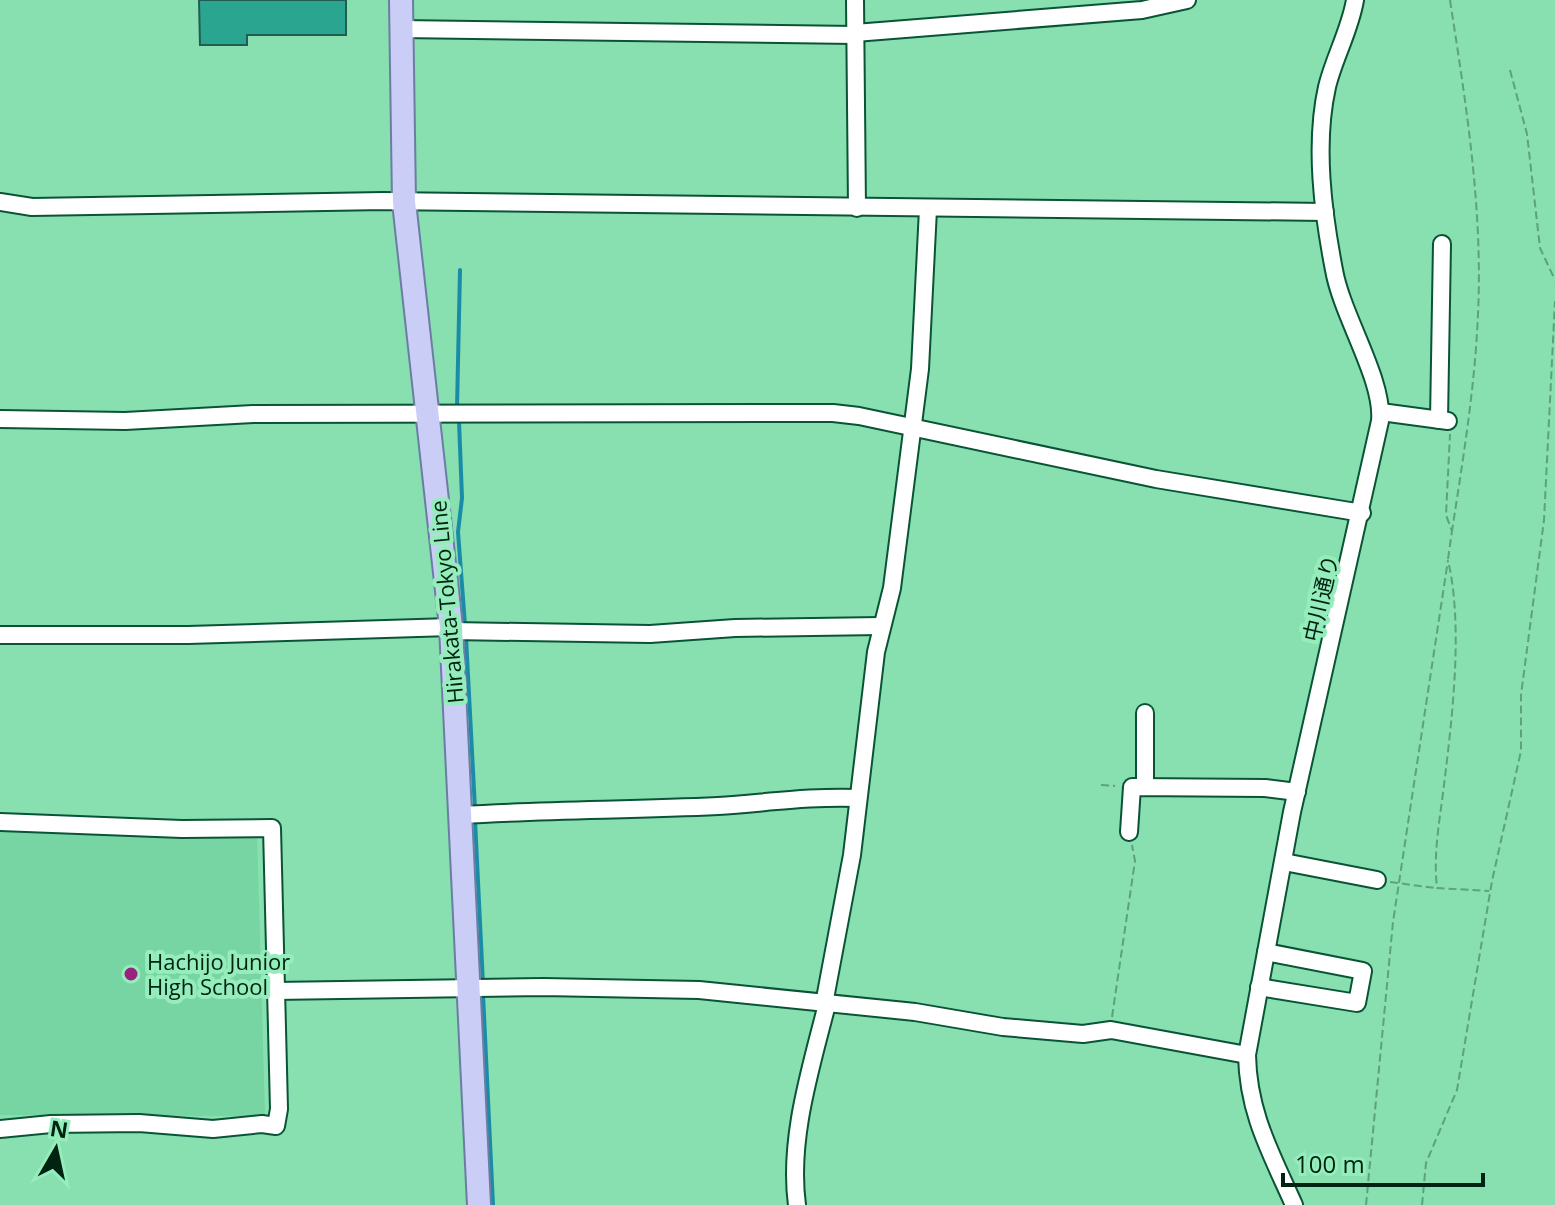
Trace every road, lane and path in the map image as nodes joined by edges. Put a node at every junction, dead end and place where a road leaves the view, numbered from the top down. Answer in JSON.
{"nodes":[{"id":1,"x":401,"y":0,"type":"edge"},
{"id":2,"x":855,"y":0,"type":"edge"},
{"id":3,"x":1187,"y":0,"type":"edge"},
{"id":4,"x":1355,"y":0,"type":"edge"},
{"id":5,"x":1450,"y":0,"type":"edge"},
{"id":6,"x":401,"y":29,"type":"junction"},
{"id":7,"x":855,"y":34,"type":"junction"},
{"id":8,"x":1510,"y":70,"type":"dead end"},
{"id":9,"x":0,"y":202,"type":"edge"},
{"id":10,"x":404,"y":202,"type":"junction"},
{"id":11,"x":857,"y":208,"type":"junction"},
{"id":12,"x":928,"y":209,"type":"junction"},
{"id":13,"x":1325,"y":212,"type":"junction"},
{"id":14,"x":1442,"y":244,"type":"dead end"},
{"id":15,"x":1555,"y":280,"type":"edge"},
{"id":16,"x":1555,"y":301,"type":"edge"},
{"id":17,"x":1381,"y":412,"type":"junction"},
{"id":18,"x":427,"y":416,"type":"junction"},
{"id":19,"x":0,"y":419,"type":"edge"},
{"id":20,"x":1446,"y":425,"type":"junction"},
{"id":21,"x":913,"y":427,"type":"junction"},
{"id":22,"x":1362,"y":513,"type":"junction"},
{"id":23,"x":1452,"y":531,"type":"junction"},
{"id":24,"x":1448,"y":560,"type":"junction"},
{"id":25,"x":881,"y":626,"type":"junction"},
{"id":26,"x":451,"y":629,"type":"junction"},
{"id":27,"x":0,"y":635,"type":"edge"},
{"id":28,"x":1145,"y":713,"type":"dead end"},
{"id":29,"x":1145,"y":786,"type":"junction"},
{"id":30,"x":1297,"y":792,"type":"junction"},
{"id":31,"x":858,"y":798,"type":"junction"},
{"id":32,"x":461,"y":815,"type":"junction"},
{"id":33,"x":0,"y":822,"type":"edge"},
{"id":34,"x":1129,"y":832,"type":"joint"},
{"id":35,"x":1284,"y":862,"type":"junction"},
{"id":36,"x":1384,"y":881,"type":"joint"},
{"id":37,"x":1398,"y":884,"type":"junction"},
{"id":38,"x":1437,"y":888,"type":"junction"},
{"id":39,"x":1491,"y":891,"type":"junction"},
{"id":40,"x":1266,"y":952,"type":"junction"},
{"id":41,"x":1259,"y":987,"type":"junction"},
{"id":42,"x":467,"y":988,"type":"junction"},
{"id":43,"x":274,"y":991,"type":"junction"},
{"id":44,"x":826,"y":1004,"type":"junction"},
{"id":45,"x":1111,"y":1030,"type":"junction"},
{"id":46,"x":1247,"y":1055,"type":"junction"},
{"id":47,"x":0,"y":1129,"type":"edge"},
{"id":48,"x":479,"y":1205,"type":"edge"},
{"id":49,"x":797,"y":1205,"type":"edge"},
{"id":50,"x":1294,"y":1205,"type":"edge"},
{"id":51,"x":1366,"y":1205,"type":"edge"},
{"id":52,"x":1422,"y":1205,"type":"edge"}],
"edges":[{"from":1,"to":6,"type":"main road","name":"Hirakata-Tokyo Line"},
{"from":2,"to":7,"type":"street"},
{"from":3,"to":7,"type":"street"},
{"from":4,"to":13,"type":"street","name":"中川通り"},
{"from":5,"to":23,"type":"path"},
{"from":6,"to":7,"type":"street"},
{"from":6,"to":10,"type":"main road","name":"Hirakata-Tokyo Line"},
{"from":7,"to":11,"type":"street"},
{"from":8,"to":15,"type":"path"},
{"from":9,"to":10,"type":"street"},
{"from":10,"to":11,"type":"street"},
{"from":10,"to":18,"type":"main road","name":"Hirakata-Tokyo Line"},
{"from":11,"to":12,"type":"street"},
{"from":12,"to":13,"type":"street"},
{"from":12,"to":21,"type":"street"},
{"from":13,"to":17,"type":"street","name":"中川通り"},
{"from":14,"to":20,"type":"street"},
{"from":16,"to":39,"type":"path"},
{"from":17,"to":20,"type":"street"},
{"from":17,"to":22,"type":"street","name":"中川通り"},
{"from":18,"to":19,"type":"street"},
{"from":18,"to":21,"type":"street"},
{"from":18,"to":26,"type":"main road","name":"Hirakata-Tokyo Line"},
{"from":20,"to":23,"type":"path"},
{"from":21,"to":22,"type":"street"},
{"from":21,"to":25,"type":"street"},
{"from":22,"to":30,"type":"street","name":"中川通り"},
{"from":23,"to":24,"type":"path"},
{"from":24,"to":37,"type":"path"},
{"from":24,"to":38,"type":"path"},
{"from":25,"to":26,"type":"street"},
{"from":25,"to":31,"type":"street"},
{"from":26,"to":27,"type":"street"},
{"from":26,"to":32,"type":"main road","name":"Hirakata-Tokyo Line"},
{"from":28,"to":29,"type":"street"},
{"from":29,"to":30,"type":"street"},
{"from":29,"to":34,"type":"street"},
{"from":30,"to":35,"type":"street","name":"中川通り"},
{"from":31,"to":32,"type":"street"},
{"from":31,"to":44,"type":"street"},
{"from":32,"to":42,"type":"main road","name":"Hirakata-Tokyo Line"},
{"from":33,"to":43,"type":"street"},
{"from":34,"to":45,"type":"path"},
{"from":35,"to":36,"type":"street"},
{"from":35,"to":40,"type":"street","name":"中川通り"},
{"from":36,"to":37,"type":"path"},
{"from":37,"to":38,"type":"path"},
{"from":37,"to":51,"type":"path"},
{"from":38,"to":39,"type":"path"},
{"from":39,"to":52,"type":"path"},
{"from":40,"to":41,"type":"street","name":"中川通り"},
{"from":40,"to":41,"type":"street"},
{"from":41,"to":46,"type":"street","name":"中川通り"},
{"from":42,"to":43,"type":"street"},
{"from":42,"to":44,"type":"street"},
{"from":42,"to":48,"type":"main road","name":"Hirakata-Tokyo Line"},
{"from":43,"to":47,"type":"street"},
{"from":44,"to":45,"type":"street"},
{"from":44,"to":49,"type":"street"},
{"from":45,"to":46,"type":"street"},
{"from":46,"to":50,"type":"street","name":"中川通り"}]}
